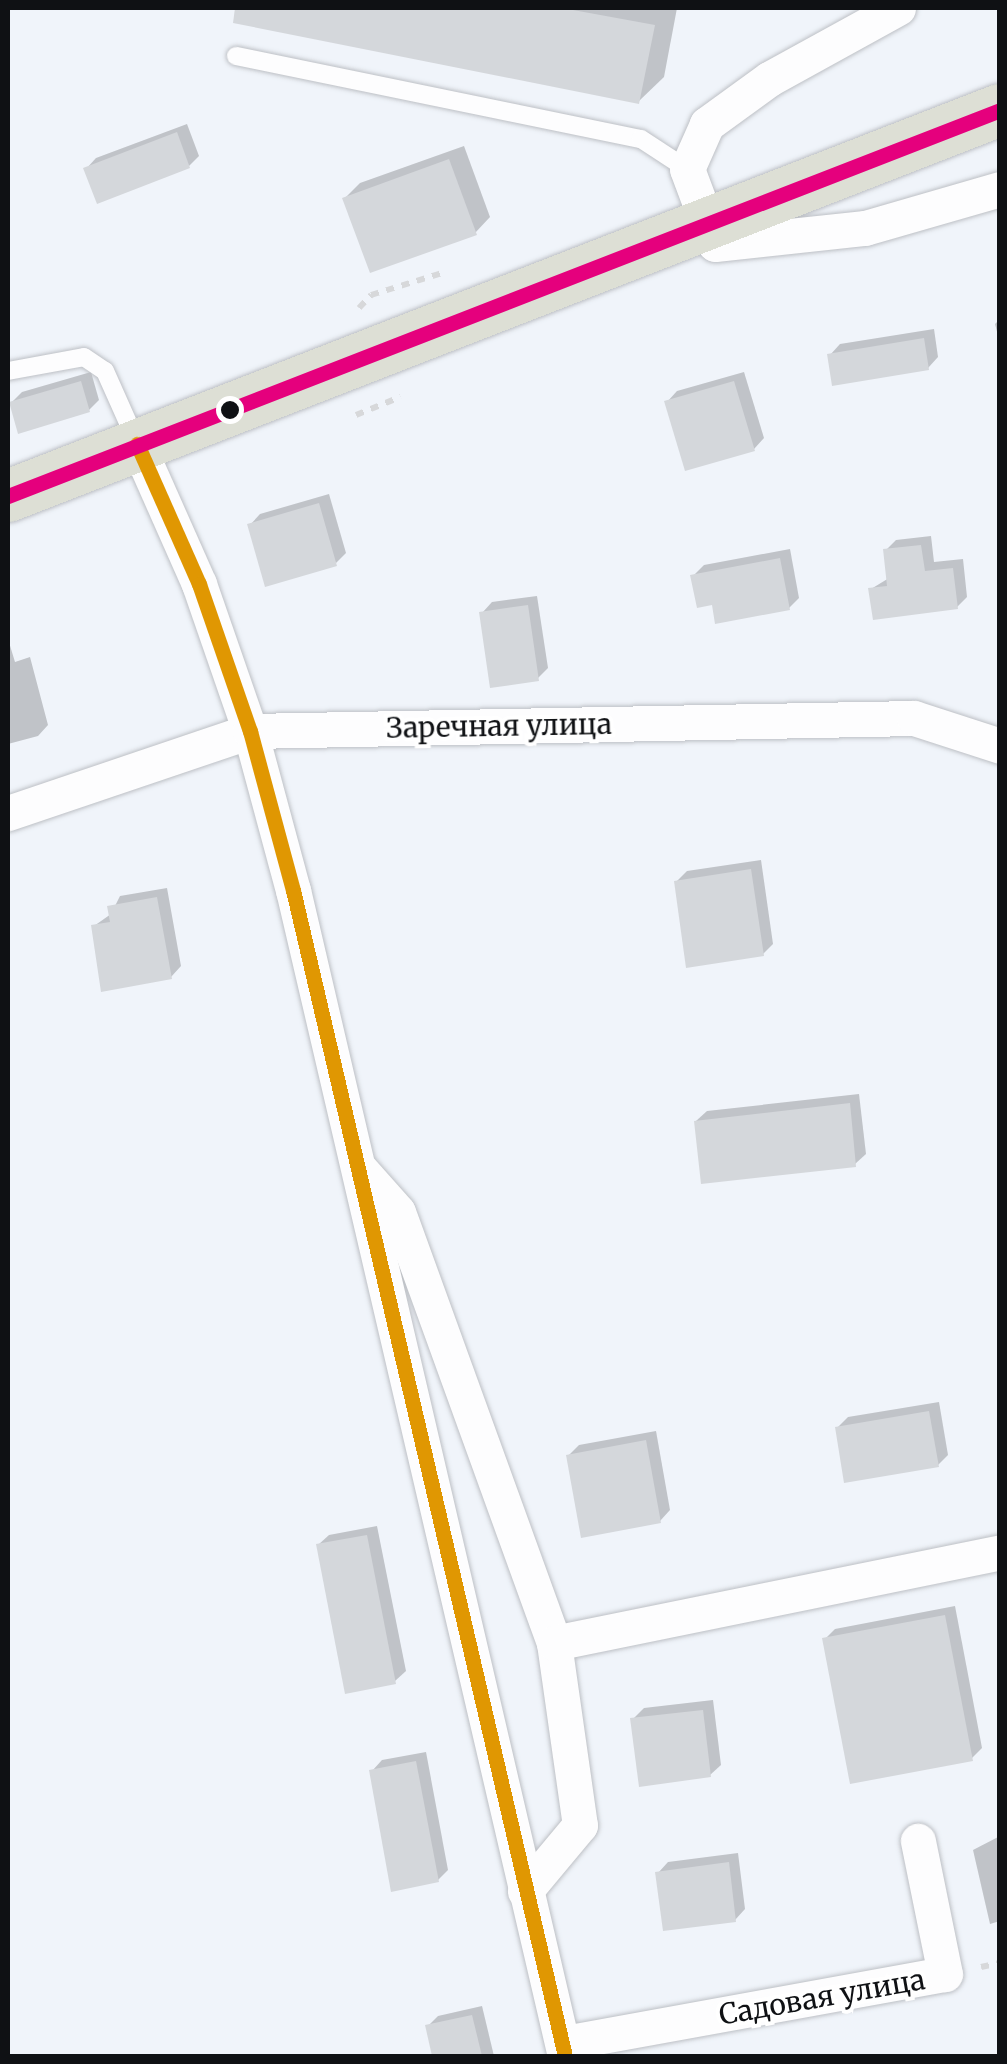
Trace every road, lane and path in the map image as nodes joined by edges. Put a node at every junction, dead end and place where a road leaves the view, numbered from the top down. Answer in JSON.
{"nodes":[{"id":1,"x":898,"y":8,"type":"edge"},
{"id":2,"x":236,"y":56,"type":"dead end"},
{"id":3,"x":1000,"y":110,"type":"edge"},
{"id":4,"x":688,"y":169,"type":"junction"},
{"id":5,"x":1000,"y":188,"type":"edge"},
{"id":6,"x":707,"y":224,"type":"junction"},
{"id":7,"x":8,"y":371,"type":"edge"},
{"id":8,"x":137,"y":444,"type":"junction"},
{"id":9,"x":8,"y":496,"type":"edge"},
{"id":10,"x":250,"y":731,"type":"junction"},
{"id":11,"x":1000,"y":746,"type":"edge"},
{"id":12,"x":8,"y":813,"type":"edge"},
{"id":13,"x":359,"y":1168,"type":"junction"},
{"id":14,"x":1000,"y":1552,"type":"edge"},
{"id":15,"x":554,"y":1643,"type":"junction"},
{"id":16,"x":918,"y":1841,"type":"dead end"},
{"id":17,"x":525,"y":1892,"type":"junction"},
{"id":18,"x":564,"y":2050,"type":"edge"}],
"edges":[{"from":1,"to":4,"type":"street"},
{"from":2,"to":4,"type":"lane"},
{"from":3,"to":6,"type":"main road"},
{"from":4,"to":6,"type":"street"},
{"from":5,"to":6,"type":"street"},
{"from":6,"to":8,"type":"main road"},
{"from":7,"to":8,"type":"lane"},
{"from":8,"to":9,"type":"main road"},
{"from":8,"to":10,"type":"street","name":"Садовая улица"},
{"from":10,"to":11,"type":"street","name":"Заречная улица"},
{"from":10,"to":12,"type":"street","name":"Заречная улица"},
{"from":10,"to":13,"type":"street","name":"Садовая улица"},
{"from":13,"to":15,"type":"street"},
{"from":13,"to":17,"type":"street","name":"Садовая улица"},
{"from":14,"to":15,"type":"street"},
{"from":15,"to":17,"type":"street"},
{"from":16,"to":18,"type":"street","name":"Садовая улица"},
{"from":17,"to":18,"type":"street","name":"Садовая улица"}]}
